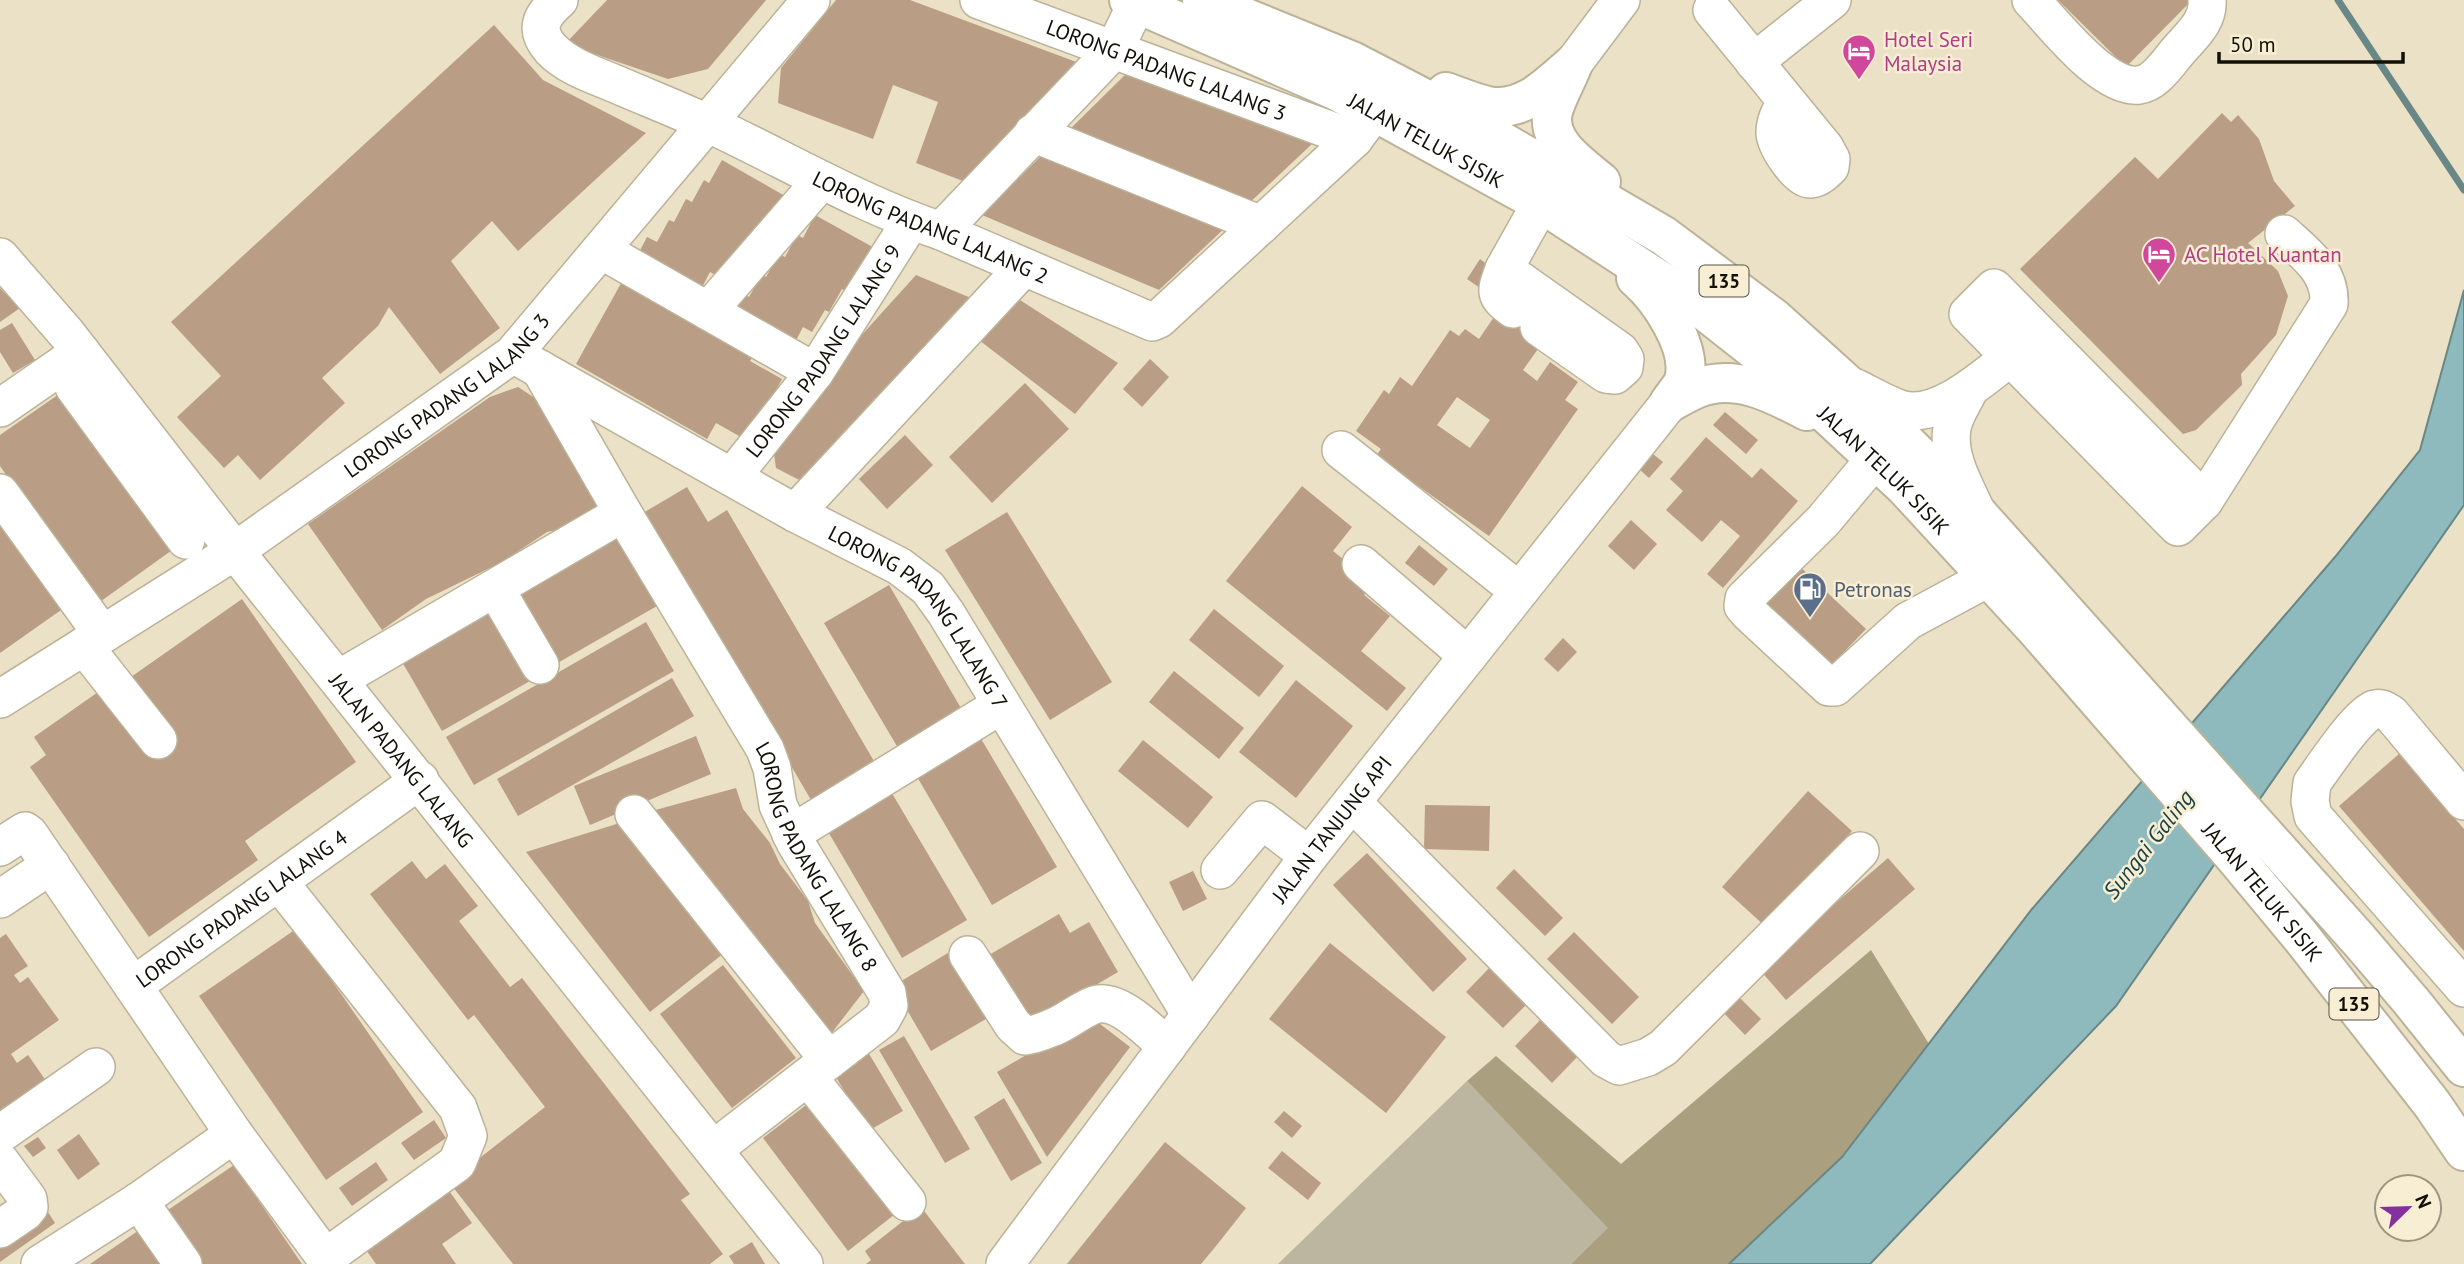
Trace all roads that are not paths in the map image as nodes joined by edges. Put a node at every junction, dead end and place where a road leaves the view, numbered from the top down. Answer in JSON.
{"nodes":[{"id":1,"x":559,"y":0,"type":"edge"},
{"id":2,"x":811,"y":0,"type":"edge"},
{"id":3,"x":1202,"y":0,"type":"edge"},
{"id":4,"x":1621,"y":0,"type":"edge"},
{"id":5,"x":1832,"y":0,"type":"edge"},
{"id":6,"x":2031,"y":0,"type":"edge"},
{"id":7,"x":2207,"y":0,"type":"edge"},
{"id":8,"x":985,"y":1,"type":"edge"},
{"id":9,"x":1133,"y":1,"type":"edge"},
{"id":10,"x":1714,"y":3,"type":"edge"},
{"id":11,"x":1114,"y":50,"type":"junction"},
{"id":12,"x":1352,"y":61,"type":"junction"},
{"id":13,"x":1754,"y":62,"type":"junction"},
{"id":14,"x":1573,"y":64,"type":"junction"},
{"id":15,"x":1786,"y":102,"type":"dead end"},
{"id":16,"x":708,"y":123,"type":"junction"},
{"id":17,"x":1364,"y":126,"type":"junction"},
{"id":18,"x":1033,"y":133,"type":"junction"},
{"id":19,"x":821,"y":181,"type":"junction"},
{"id":20,"x":1541,"y":203,"type":"junction"},
{"id":21,"x":1261,"y":225,"type":"junction"},
{"id":22,"x":926,"y":226,"type":"junction"},
{"id":23,"x":1584,"y":231,"type":"junction"},
{"id":24,"x":2284,"y":234,"type":"dead end"},
{"id":25,"x":1664,"y":236,"type":"junction"},
{"id":26,"x":601,"y":250,"type":"junction"},
{"id":27,"x":0,"y":257,"type":"edge"},
{"id":28,"x":1024,"y":267,"type":"junction"},
{"id":29,"x":1504,"y":270,"type":"junction"},
{"id":30,"x":708,"y":311,"type":"junction"},
{"id":31,"x":2010,"y":357,"type":"junction"},
{"id":32,"x":527,"y":362,"type":"junction"},
{"id":33,"x":78,"y":370,"type":"junction"},
{"id":34,"x":815,"y":372,"type":"junction"},
{"id":35,"x":1846,"y":383,"type":"junction"},
{"id":36,"x":1970,"y":388,"type":"junction"},
{"id":37,"x":1668,"y":403,"type":"junction"},
{"id":38,"x":0,"y":408,"type":"edge"},
{"id":39,"x":1847,"y":432,"type":"junction"},
{"id":40,"x":1341,"y":450,"type":"dead end"},
{"id":41,"x":1875,"y":459,"type":"junction"},
{"id":42,"x":146,"y":460,"type":"junction"},
{"id":43,"x":732,"y":477,"type":"junction"},
{"id":44,"x":0,"y":493,"type":"edge"},
{"id":45,"x":2204,"y":501,"type":"junction"},
{"id":46,"x":1976,"y":512,"type":"junction"},
{"id":47,"x":623,"y":513,"type":"junction"},
{"id":48,"x":795,"y":513,"type":"junction"},
{"id":49,"x":186,"y":540,"type":"dead end"},
{"id":50,"x":235,"y":551,"type":"junction"},
{"id":51,"x":1361,"y":564,"type":"dead end"},
{"id":52,"x":1988,"y":578,"type":"junction"},
{"id":53,"x":495,"y":588,"type":"junction"},
{"id":54,"x":1519,"y":591,"type":"junction"},
{"id":55,"x":93,"y":640,"type":"junction"},
{"id":56,"x":1468,"y":656,"type":"junction"},
{"id":57,"x":540,"y":665,"type":"dead end"},
{"id":58,"x":339,"y":679,"type":"junction"},
{"id":59,"x":0,"y":699,"type":"edge"},
{"id":60,"x":1001,"y":705,"type":"junction"},
{"id":61,"x":2130,"y":712,"type":"junction"},
{"id":62,"x":158,"y":740,"type":"dead end"},
{"id":63,"x":421,"y":780,"type":"junction"},
{"id":64,"x":2464,"y":801,"type":"edge"},
{"id":65,"x":1352,"y":802,"type":"junction"},
{"id":66,"x":635,"y":814,"type":"dead end"},
{"id":67,"x":791,"y":834,"type":"junction"},
{"id":68,"x":28,"y":851,"type":"edge"},
{"id":69,"x":1860,"y":851,"type":"dead end"},
{"id":70,"x":1309,"y":856,"type":"junction"},
{"id":71,"x":1220,"y":870,"type":"dead end"},
{"id":72,"x":279,"y":882,"type":"junction"},
{"id":73,"x":0,"y":899,"type":"edge"},
{"id":74,"x":2359,"y":940,"type":"junction"},
{"id":75,"x":968,"y":955,"type":"dead end"},
{"id":76,"x":133,"y":986,"type":"junction"},
{"id":77,"x":2464,"y":988,"type":"edge"},
{"id":78,"x":2360,"y":1011,"type":"junction"},
{"id":79,"x":1191,"y":1015,"type":"junction"},
{"id":80,"x":2464,"y":1021,"type":"edge"},
{"id":81,"x":1167,"y":1047,"type":"junction"},
{"id":82,"x":96,"y":1067,"type":"dead end"},
{"id":83,"x":2464,"y":1067,"type":"edge"},
{"id":84,"x":818,"y":1068,"type":"junction"},
{"id":85,"x":2464,"y":1099,"type":"edge"},
{"id":86,"x":0,"y":1134,"type":"edge"},
{"id":87,"x":234,"y":1134,"type":"junction"},
{"id":88,"x":714,"y":1149,"type":"junction"},
{"id":89,"x":2464,"y":1151,"type":"edge"},
{"id":90,"x":0,"y":1161,"type":"edge"},
{"id":91,"x":139,"y":1201,"type":"junction"},
{"id":92,"x":907,"y":1202,"type":"dead end"},
{"id":93,"x":0,"y":1229,"type":"edge"},
{"id":94,"x":327,"y":1261,"type":"edge"},
{"id":95,"x":40,"y":1264,"type":"edge"},
{"id":96,"x":183,"y":1264,"type":"edge"},
{"id":97,"x":804,"y":1264,"type":"edge"},
{"id":98,"x":1005,"y":1264,"type":"edge"}],
"edges":[{"from":1,"to":16,"type":"street","name":"LORONG PADANG LALANG 2"},
{"from":2,"to":16,"type":"street","name":"LORONG PADANG LALANG 3"},
{"from":3,"to":12,"type":"main road","name":"JALAN TELUK SISIK","number":"135"},
{"from":4,"to":14,"type":"street"},
{"from":5,"to":13,"type":"street"},
{"from":6,"to":7,"type":"street"},
{"from":8,"to":11,"type":"street","name":"LORONG PADANG LALANG 3"},
{"from":9,"to":11,"type":"street","name":"LORONG PADANG LALANG 9"},
{"from":9,"to":17,"type":"main road","name":"JALAN TELUK SISIK","number":"135"},
{"from":10,"to":13,"type":"street"},
{"from":11,"to":17,"type":"street","name":"LORONG PADANG LALANG 3"},
{"from":11,"to":18,"type":"street","name":"LORONG PADANG LALANG 9"},
{"from":12,"to":14,"type":"main road"},
{"from":12,"to":25,"type":"main road","name":"JALAN TELUK SISIK","number":"135"},
{"from":13,"to":15,"type":"street"},
{"from":14,"to":25,"type":"main road"},
{"from":16,"to":19,"type":"street","name":"LORONG PADANG LALANG 2"},
{"from":16,"to":26,"type":"street","name":"LORONG PADANG LALANG 3"},
{"from":17,"to":20,"type":"main road","name":"JALAN TELUK SISIK","number":"135"},
{"from":17,"to":21,"type":"street"},
{"from":18,"to":21,"type":"street"},
{"from":18,"to":22,"type":"street","name":"LORONG PADANG LALANG 9"},
{"from":19,"to":22,"type":"street","name":"LORONG PADANG LALANG 2"},
{"from":19,"to":30,"type":"street"},
{"from":20,"to":23,"type":"main road","name":"JALAN TELUK SISIK","number":"135"},
{"from":20,"to":29,"type":"street"},
{"from":21,"to":28,"type":"street","name":"LORONG PADANG LALANG 2"},
{"from":22,"to":28,"type":"street","name":"LORONG PADANG LALANG 2"},
{"from":22,"to":34,"type":"street","name":"LORONG PADANG LALANG 9"},
{"from":23,"to":37,"type":"main road"},
{"from":23,"to":39,"type":"main road","name":"JALAN TELUK SISIK","number":"135"},
{"from":24,"to":45,"type":"street"},
{"from":25,"to":35,"type":"main road","name":"JALAN TELUK SISIK","number":"135"},
{"from":26,"to":30,"type":"street"},
{"from":26,"to":32,"type":"street","name":"LORONG PADANG LALANG 3"},
{"from":27,"to":33,"type":"street","name":"JALAN PADANG LALANG"},
{"from":28,"to":48,"type":"street"},
{"from":29,"to":29,"type":"street"},
{"from":30,"to":34,"type":"street"},
{"from":31,"to":36,"type":"street"},
{"from":31,"to":45,"type":"street"},
{"from":31,"to":45,"type":"street"},
{"from":32,"to":43,"type":"street","name":"LORONG PADANG LALANG 7"},
{"from":32,"to":47,"type":"street","name":"LORONG PADANG LALANG 8"},
{"from":32,"to":50,"type":"street","name":"LORONG PADANG LALANG 3"},
{"from":33,"to":38,"type":"street"},
{"from":33,"to":42,"type":"street","name":"JALAN PADANG LALANG"},
{"from":34,"to":43,"type":"street","name":"LORONG PADANG LALANG 9"},
{"from":35,"to":36,"type":"street"},
{"from":35,"to":46,"type":"main road","name":"JALAN TELUK SISIK","number":"135"},
{"from":36,"to":46,"type":"street"},
{"from":37,"to":39,"type":"main road"},
{"from":37,"to":54,"type":"street","name":"JALAN TANJUNG API"},
{"from":39,"to":41,"type":"main road","name":"JALAN TELUK SISIK","number":"135"},
{"from":40,"to":54,"type":"street"},
{"from":41,"to":52,"type":"main road","name":"JALAN TELUK SISIK","number":"135"},
{"from":41,"to":52,"type":"street"},
{"from":42,"to":49,"type":"street"},
{"from":42,"to":50,"type":"street","name":"JALAN PADANG LALANG"},
{"from":43,"to":48,"type":"street","name":"LORONG PADANG LALANG 7"},
{"from":44,"to":55,"type":"street"},
{"from":46,"to":61,"type":"main road","name":"JALAN TELUK SISIK","number":"135"},
{"from":47,"to":53,"type":"street"},
{"from":47,"to":67,"type":"street","name":"LORONG PADANG LALANG 8"},
{"from":48,"to":60,"type":"street","name":"LORONG PADANG LALANG 7"},
{"from":50,"to":55,"type":"street","name":"LORONG PADANG LALANG 3"},
{"from":50,"to":58,"type":"street","name":"JALAN PADANG LALANG"},
{"from":51,"to":56,"type":"street"},
{"from":52,"to":61,"type":"main road","name":"JALAN TELUK SISIK","number":"135"},
{"from":53,"to":57,"type":"street"},
{"from":53,"to":58,"type":"street"},
{"from":54,"to":56,"type":"street","name":"JALAN TANJUNG API"},
{"from":55,"to":59,"type":"street","name":"LORONG PADANG LALANG 3"},
{"from":55,"to":62,"type":"street"},
{"from":56,"to":65,"type":"street","name":"JALAN TANJUNG API"},
{"from":58,"to":63,"type":"street","name":"JALAN PADANG LALANG"},
{"from":60,"to":67,"type":"street"},
{"from":60,"to":79,"type":"street","name":"LORONG PADANG LALANG 7"},
{"from":61,"to":74,"type":"main road","name":"JALAN TELUK SISIK","number":"135"},
{"from":61,"to":78,"type":"main road","name":"JALAN TELUK SISIK","number":"135"},
{"from":63,"to":72,"type":"street","name":"LORONG PADANG LALANG 4"},
{"from":63,"to":88,"type":"street","name":"JALAN PADANG LALANG"},
{"from":64,"to":77,"type":"street"},
{"from":65,"to":69,"type":"street"},
{"from":65,"to":70,"type":"street","name":"JALAN TANJUNG API"},
{"from":66,"to":84,"type":"street"},
{"from":67,"to":84,"type":"street","name":"LORONG PADANG LALANG 8"},
{"from":68,"to":73,"type":"street"},
{"from":68,"to":76,"type":"street"},
{"from":70,"to":71,"type":"street"},
{"from":70,"to":79,"type":"street","name":"JALAN TANJUNG API"},
{"from":72,"to":76,"type":"street","name":"LORONG PADANG LALANG 4"},
{"from":72,"to":94,"type":"street"},
{"from":74,"to":80,"type":"main road"},
{"from":74,"to":83,"type":"main road","name":"JALAN TELUK SISIK","number":"135"},
{"from":75,"to":81,"type":"street"},
{"from":76,"to":87,"type":"street","name":"LORONG PADANG LALANG 4"},
{"from":78,"to":85,"type":"main road"},
{"from":78,"to":89,"type":"main road","name":"JALAN TELUK SISIK","number":"135"},
{"from":79,"to":81,"type":"street","name":"JALAN TANJUNG API"},
{"from":81,"to":98,"type":"street","name":"JALAN TANJUNG API"},
{"from":82,"to":86,"type":"street"},
{"from":84,"to":88,"type":"street","name":"LORONG PADANG LALANG 8"},
{"from":84,"to":92,"type":"street"},
{"from":87,"to":91,"type":"street"},
{"from":87,"to":94,"type":"street","name":"LORONG PADANG LALANG 4"},
{"from":88,"to":97,"type":"street","name":"JALAN PADANG LALANG"},
{"from":90,"to":93,"type":"street"},
{"from":91,"to":95,"type":"street"},
{"from":91,"to":96,"type":"street"}]}
